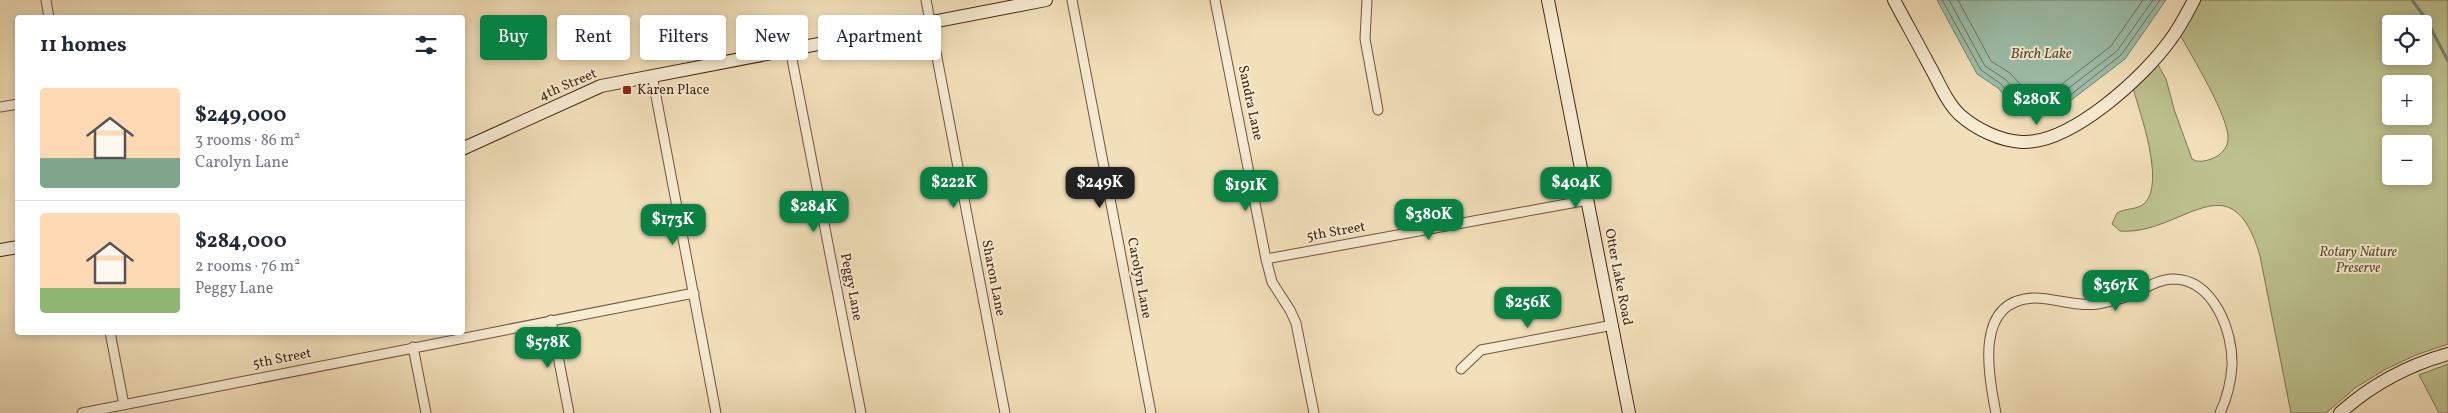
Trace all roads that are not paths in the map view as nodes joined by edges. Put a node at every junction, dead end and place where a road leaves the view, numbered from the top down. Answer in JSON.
{"nodes":[{"id":1,"x":46,"y":0,"type":"edge"},
{"id":2,"x":926,"y":0,"type":"edge"},
{"id":3,"x":1046,"y":0,"type":"edge"},
{"id":4,"x":1072,"y":0,"type":"edge"},
{"id":5,"x":1215,"y":0,"type":"edge"},
{"id":6,"x":1367,"y":0,"type":"edge"},
{"id":7,"x":1548,"y":0,"type":"edge"},
{"id":8,"x":1894,"y":0,"type":"edge"},
{"id":9,"x":2194,"y":0,"type":"edge"},
{"id":10,"x":48,"y":15,"type":"edge"},
{"id":11,"x":929,"y":15,"type":"edge"},
{"id":12,"x":941,"y":20,"type":"edge"},
{"id":13,"x":736,"y":59,"type":"edge"},
{"id":14,"x":792,"y":60,"type":"edge"},
{"id":15,"x":937,"y":60,"type":"edge"},
{"id":16,"x":652,"y":75,"type":"junction"},
{"id":17,"x":15,"y":104,"type":"edge"},
{"id":18,"x":0,"y":107,"type":"edge"},
{"id":19,"x":1378,"y":110,"type":"dead end"},
{"id":20,"x":465,"y":148,"type":"edge"},
{"id":21,"x":1588,"y":200,"type":"junction"},
{"id":22,"x":15,"y":248,"type":"edge"},
{"id":23,"x":0,"y":250,"type":"edge"},
{"id":24,"x":1266,"y":259,"type":"junction"},
{"id":25,"x":694,"y":293,"type":"junction"},
{"id":26,"x":551,"y":320,"type":"junction"},
{"id":27,"x":1613,"y":325,"type":"junction"},
{"id":28,"x":111,"y":335,"type":"edge"},
{"id":29,"x":413,"y":346,"type":"junction"},
{"id":30,"x":2448,"y":354,"type":"edge"},
{"id":31,"x":1461,"y":369,"type":"dead end"},
{"id":32,"x":124,"y":405,"type":"junction"},
{"id":33,"x":82,"y":413,"type":"edge"},
{"id":34,"x":426,"y":413,"type":"edge"},
{"id":35,"x":569,"y":413,"type":"edge"},
{"id":36,"x":716,"y":413,"type":"edge"},
{"id":37,"x":861,"y":413,"type":"edge"},
{"id":38,"x":1005,"y":413,"type":"edge"},
{"id":39,"x":1151,"y":413,"type":"edge"},
{"id":40,"x":1314,"y":413,"type":"edge"},
{"id":41,"x":1630,"y":413,"type":"edge"},
{"id":42,"x":1996,"y":413,"type":"edge"},
{"id":43,"x":2220,"y":413,"type":"edge"},
{"id":44,"x":2340,"y":413,"type":"edge"}],
"edges":[{"from":1,"to":10,"type":"street"},
{"from":2,"to":11,"type":"street","name":"Sharon Lane"},
{"from":3,"to":12,"type":"street","name":"4th Street"},
{"from":4,"to":39,"type":"street","name":"Carolyn Lane"},
{"from":5,"to":24,"type":"street","name":"Sandra Lane"},
{"from":6,"to":19,"type":"street"},
{"from":7,"to":21,"type":"street","name":"Otter Lake Road"},
{"from":8,"to":9,"type":"street"},
{"from":13,"to":16,"type":"street","name":"4th Street"},
{"from":14,"to":37,"type":"street","name":"Peggy Lane"},
{"from":15,"to":38,"type":"street","name":"Sharon Lane"},
{"from":16,"to":20,"type":"street","name":"4th Street"},
{"from":16,"to":25,"type":"street"},
{"from":17,"to":18,"type":"street"},
{"from":21,"to":24,"type":"street","name":"5th Street"},
{"from":21,"to":27,"type":"street","name":"Otter Lake Road"},
{"from":22,"to":23,"type":"street"},
{"from":24,"to":40,"type":"street","name":"Sandra Lane"},
{"from":25,"to":26,"type":"street","name":"5th Street"},
{"from":25,"to":36,"type":"street"},
{"from":26,"to":29,"type":"street","name":"5th Street"},
{"from":26,"to":35,"type":"street"},
{"from":27,"to":31,"type":"street"},
{"from":27,"to":41,"type":"street","name":"Otter Lake Road"},
{"from":28,"to":32,"type":"street"},
{"from":29,"to":32,"type":"street","name":"5th Street"},
{"from":29,"to":34,"type":"street"},
{"from":30,"to":44,"type":"street"},
{"from":32,"to":33,"type":"street","name":"5th Street"},
{"from":42,"to":43,"type":"street"}]}
